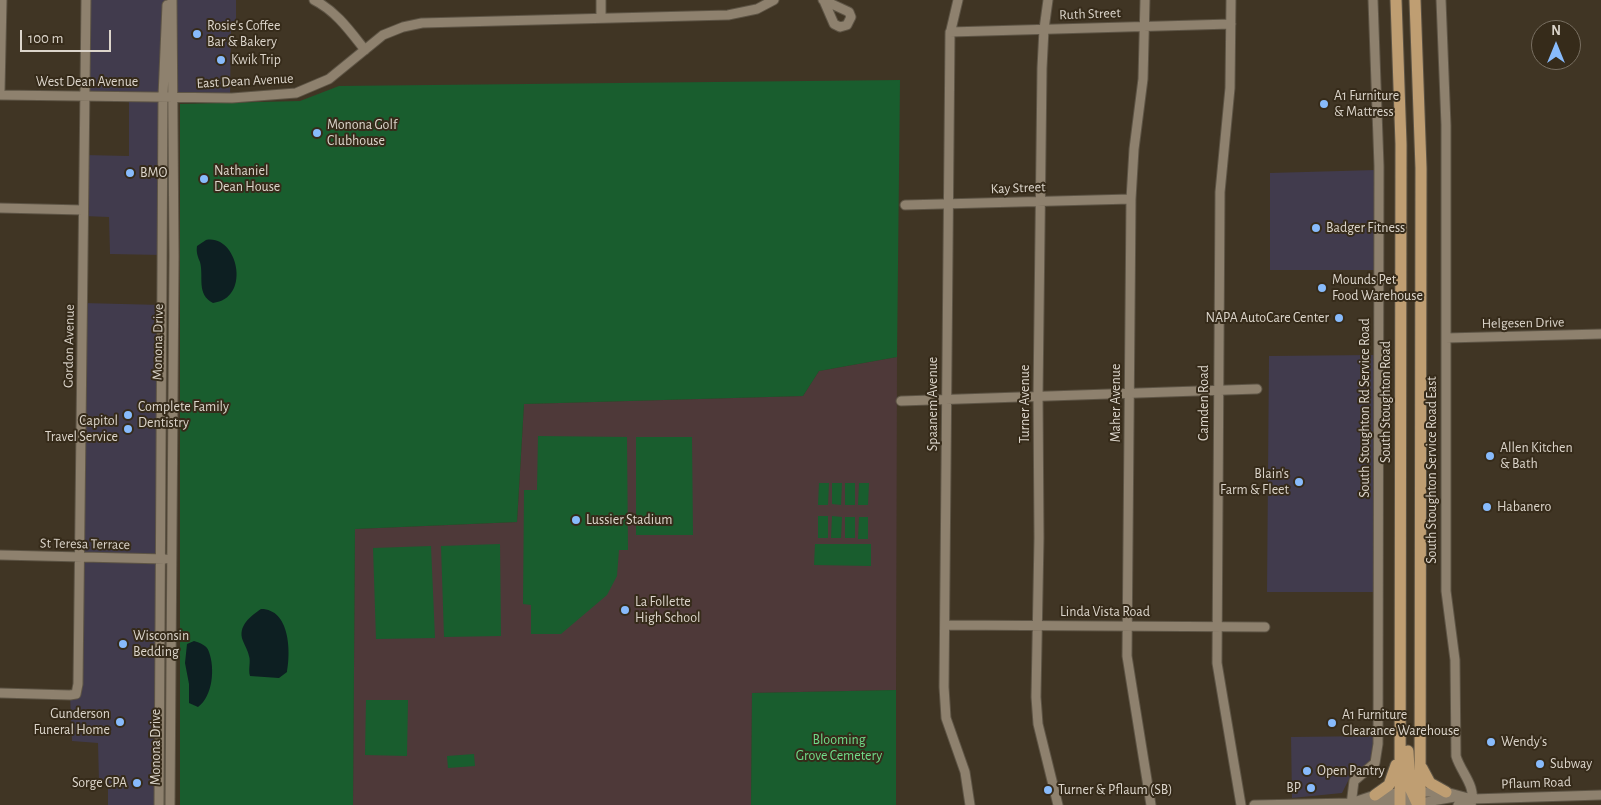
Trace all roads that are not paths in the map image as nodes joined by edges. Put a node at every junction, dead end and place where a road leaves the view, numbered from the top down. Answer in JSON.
{"nodes":[{"id":1,"x":2,"y":0,"type":"edge"},
{"id":2,"x":86,"y":0,"type":"edge"},
{"id":3,"x":166,"y":0,"type":"edge"},
{"id":4,"x":172,"y":0,"type":"edge"},
{"id":5,"x":314,"y":0,"type":"edge"},
{"id":6,"x":601,"y":0,"type":"edge"},
{"id":7,"x":774,"y":0,"type":"edge"},
{"id":8,"x":958,"y":0,"type":"edge"},
{"id":9,"x":1048,"y":0,"type":"edge"},
{"id":10,"x":1145,"y":0,"type":"edge"},
{"id":11,"x":1231,"y":0,"type":"edge"},
{"id":12,"x":1373,"y":0,"type":"edge"},
{"id":13,"x":1396,"y":0,"type":"edge"},
{"id":14,"x":1415,"y":0,"type":"edge"},
{"id":15,"x":1441,"y":0,"type":"edge"},
{"id":16,"x":602,"y":18,"type":"junction"},
{"id":17,"x":1231,"y":24,"type":"junction"},
{"id":18,"x":1144,"y":25,"type":"junction"},
{"id":19,"x":1044,"y":29,"type":"junction"},
{"id":20,"x":950,"y":32,"type":"junction"},
{"id":21,"x":365,"y":50,"type":"junction"},
{"id":22,"x":0,"y":90,"type":"edge"},
{"id":23,"x":0,"y":95,"type":"edge"},
{"id":24,"x":86,"y":96,"type":"junction"},
{"id":25,"x":163,"y":96,"type":"junction"},
{"id":26,"x":174,"y":97,"type":"junction"},
{"id":27,"x":1131,"y":199,"type":"junction"},
{"id":28,"x":1041,"y":201,"type":"junction"},
{"id":29,"x":948,"y":203,"type":"junction"},
{"id":30,"x":905,"y":206,"type":"dead end"},
{"id":31,"x":0,"y":208,"type":"edge"},
{"id":32,"x":83,"y":210,"type":"junction"},
{"id":33,"x":1601,"y":334,"type":"edge"},
{"id":34,"x":1446,"y":338,"type":"junction"},
{"id":35,"x":1257,"y":389,"type":"dead end"},
{"id":36,"x":1218,"y":390,"type":"junction"},
{"id":37,"x":1129,"y":393,"type":"junction"},
{"id":38,"x":1038,"y":396,"type":"junction"},
{"id":39,"x":159,"y":398,"type":"junction"},
{"id":40,"x":172,"y":399,"type":"junction"},
{"id":41,"x":946,"y":399,"type":"junction"},
{"id":42,"x":901,"y":401,"type":"dead end"},
{"id":43,"x":0,"y":555,"type":"edge"},
{"id":44,"x":81,"y":558,"type":"junction"},
{"id":45,"x":165,"y":559,"type":"junction"},
{"id":46,"x":944,"y":625,"type":"junction"},
{"id":47,"x":1038,"y":625,"type":"junction"},
{"id":48,"x":1128,"y":626,"type":"junction"},
{"id":49,"x":1265,"y":626,"type":"dead end"},
{"id":50,"x":1217,"y":627,"type":"junction"},
{"id":51,"x":1401,"y":677,"type":"junction"},
{"id":52,"x":0,"y":693,"type":"edge"},
{"id":53,"x":1400,"y":754,"type":"junction"},
{"id":54,"x":1420,"y":766,"type":"junction"},
{"id":55,"x":1446,"y":792,"type":"junction"},
{"id":56,"x":1375,"y":795,"type":"junction"},
{"id":57,"x":1601,"y":795,"type":"edge"},
{"id":58,"x":1411,"y":800,"type":"edge"},
{"id":59,"x":1549,"y":801,"type":"edge"},
{"id":60,"x":1472,"y":802,"type":"edge"},
{"id":61,"x":1353,"y":804,"type":"edge"},
{"id":62,"x":159,"y":805,"type":"edge"},
{"id":63,"x":170,"y":805,"type":"edge"},
{"id":64,"x":970,"y":805,"type":"edge"},
{"id":65,"x":1058,"y":805,"type":"edge"},
{"id":66,"x":1151,"y":805,"type":"edge"},
{"id":67,"x":1240,"y":805,"type":"edge"},
{"id":68,"x":1254,"y":805,"type":"edge"},
{"id":69,"x":1458,"y":805,"type":"edge"}],
"edges":[{"from":1,"to":22,"type":"street"},
{"from":2,"to":24,"type":"street","name":"Gordon Avenue"},
{"from":3,"to":25,"type":"street","name":"Monona Drive"},
{"from":4,"to":26,"type":"street","name":"Monona Drive"},
{"from":5,"to":21,"type":"street"},
{"from":6,"to":16,"type":"street"},
{"from":7,"to":16,"type":"street","name":"East Dean Avenue"},
{"from":8,"to":20,"type":"street","name":"Spaanem Avenue"},
{"from":9,"to":19,"type":"street","name":"Turner Avenue"},
{"from":10,"to":18,"type":"street","name":"Maher Avenue"},
{"from":11,"to":17,"type":"street","name":"Camden Road"},
{"from":12,"to":61,"type":"street","name":"South Stoughton Rd Service Road"},
{"from":13,"to":51,"type":"main road","name":"South Stoughton Road"},
{"from":14,"to":54,"type":"main road"},
{"from":15,"to":34,"type":"street"},
{"from":16,"to":21,"type":"street","name":"East Dean Avenue"},
{"from":17,"to":18,"type":"street","name":"Ruth Street"},
{"from":17,"to":36,"type":"street","name":"Camden Road"},
{"from":18,"to":19,"type":"street","name":"Ruth Street"},
{"from":18,"to":27,"type":"street","name":"Maher Avenue"},
{"from":19,"to":20,"type":"street","name":"Ruth Street"},
{"from":19,"to":28,"type":"street","name":"Turner Avenue"},
{"from":20,"to":29,"type":"street","name":"Spaanem Avenue"},
{"from":21,"to":26,"type":"street","name":"East Dean Avenue"},
{"from":23,"to":24,"type":"street","name":"West Dean Avenue"},
{"from":24,"to":25,"type":"street","name":"West Dean Avenue"},
{"from":24,"to":32,"type":"street","name":"Gordon Avenue"},
{"from":25,"to":26,"type":"street","name":"West Dean Avenue"},
{"from":25,"to":39,"type":"street","name":"Monona Drive"},
{"from":26,"to":40,"type":"street","name":"Monona Drive"},
{"from":27,"to":28,"type":"street","name":"Kay Street"},
{"from":27,"to":37,"type":"street","name":"Maher Avenue"},
{"from":28,"to":29,"type":"street","name":"Kay Street"},
{"from":28,"to":38,"type":"street","name":"Turner Avenue"},
{"from":29,"to":30,"type":"street","name":"Kay Street"},
{"from":29,"to":41,"type":"street","name":"Spaanem Avenue"},
{"from":31,"to":32,"type":"street"},
{"from":32,"to":44,"type":"street","name":"Gordon Avenue"},
{"from":33,"to":34,"type":"street","name":"Helgesen Drive"},
{"from":34,"to":60,"type":"street","name":"South Stoughton Service Road East"},
{"from":35,"to":36,"type":"street"},
{"from":36,"to":37,"type":"street"},
{"from":36,"to":50,"type":"street","name":"Camden Road"},
{"from":37,"to":38,"type":"street"},
{"from":37,"to":48,"type":"street","name":"Maher Avenue"},
{"from":38,"to":41,"type":"street"},
{"from":38,"to":47,"type":"street","name":"Turner Avenue"},
{"from":39,"to":40,"type":"street"},
{"from":39,"to":45,"type":"street","name":"Monona Drive"},
{"from":40,"to":45,"type":"street","name":"Monona Drive"},
{"from":41,"to":42,"type":"street"},
{"from":41,"to":46,"type":"street","name":"Spaanem Avenue"},
{"from":43,"to":44,"type":"street","name":"St Teresa Terrace"},
{"from":44,"to":45,"type":"street","name":"St Teresa Terrace"},
{"from":44,"to":52,"type":"street","name":"Gordon Avenue"},
{"from":45,"to":62,"type":"street","name":"Monona Drive"},
{"from":45,"to":63,"type":"street","name":"Monona Drive"},
{"from":46,"to":47,"type":"street","name":"Linda Vista Road"},
{"from":46,"to":64,"type":"street","name":"Spaanem Avenue"},
{"from":47,"to":48,"type":"street","name":"Linda Vista Road"},
{"from":47,"to":65,"type":"street","name":"Turner Avenue"},
{"from":48,"to":50,"type":"street","name":"Linda Vista Road"},
{"from":48,"to":66,"type":"street","name":"Maher Avenue"},
{"from":49,"to":50,"type":"street","name":"Linda Vista Road"},
{"from":50,"to":67,"type":"street","name":"Camden Road"},
{"from":51,"to":53,"type":"main road","name":"South Stoughton Road"},
{"from":51,"to":58,"type":"main road"},
{"from":53,"to":56,"type":"main road"},
{"from":53,"to":58,"type":"main road","name":"South Stoughton Road"},
{"from":54,"to":55,"type":"main road"},
{"from":54,"to":58,"type":"main road"},
{"from":55,"to":58,"type":"street","name":"Pflaum Road"},
{"from":55,"to":60,"type":"street","name":"Pflaum Road"},
{"from":56,"to":58,"type":"street","name":"Pflaum Road"},
{"from":56,"to":61,"type":"street","name":"Pflaum Road"},
{"from":57,"to":59,"type":"street","name":"Pflaum Road"},
{"from":58,"to":60,"type":"street"},
{"from":58,"to":61,"type":"street"},
{"from":59,"to":60,"type":"street","name":"Pflaum Road"},
{"from":60,"to":69,"type":"street","name":"Pflaum Road"},
{"from":61,"to":68,"type":"street","name":"Pflaum Road"}]}
